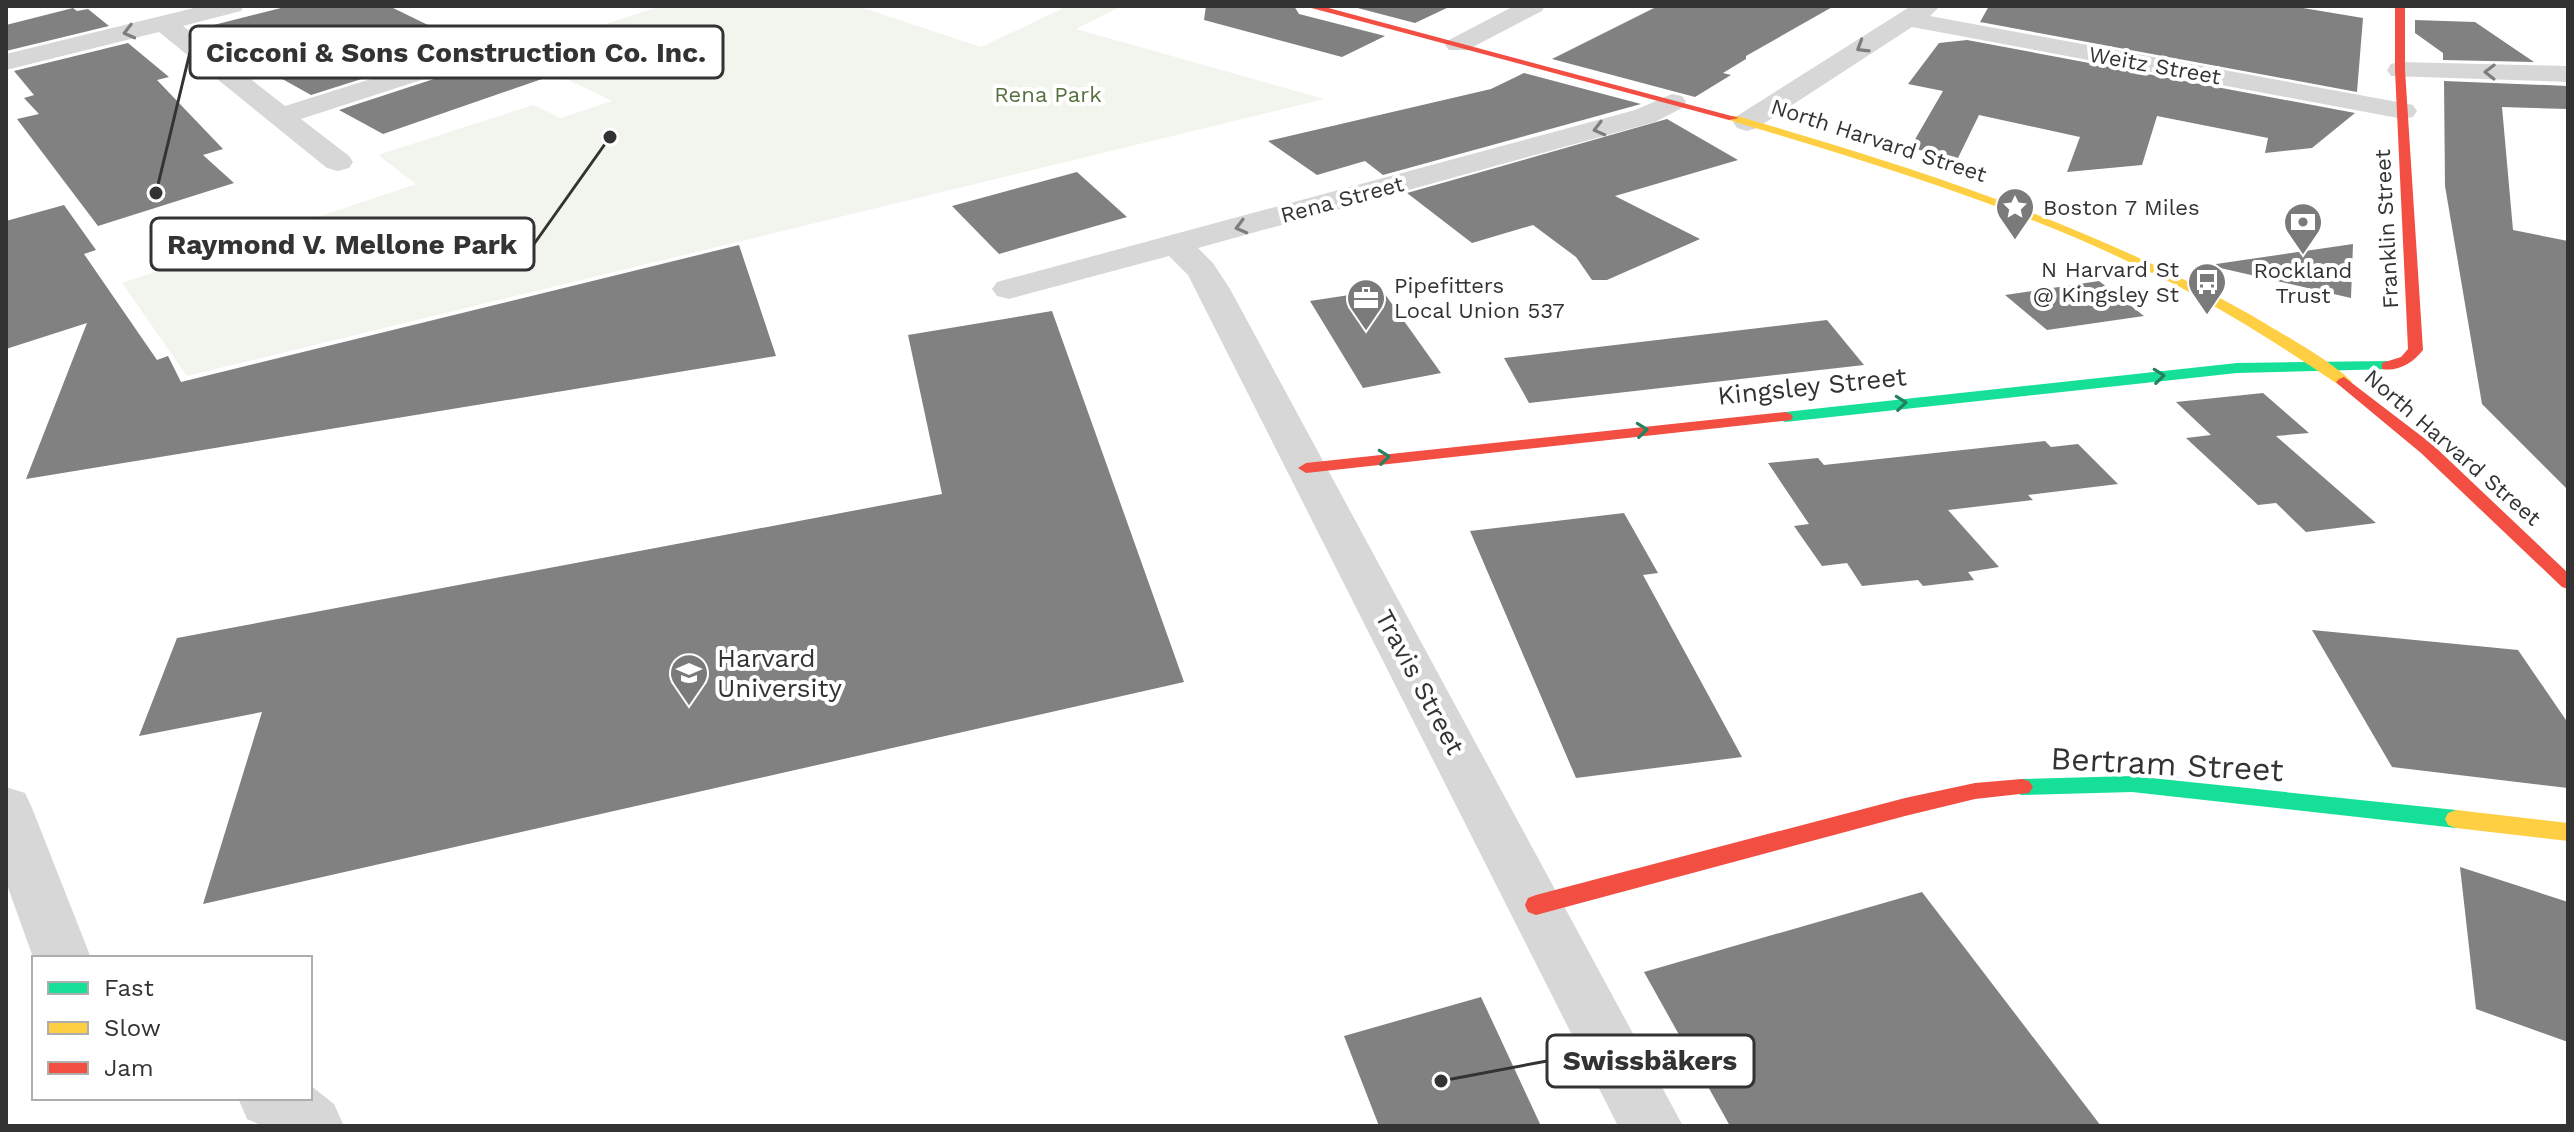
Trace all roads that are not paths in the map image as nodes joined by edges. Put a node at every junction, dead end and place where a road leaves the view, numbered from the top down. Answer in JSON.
{"nodes":[{"id":1,"x":232,"y":6,"type":"edge"},
{"id":2,"x":1309,"y":6,"type":"edge"},
{"id":3,"x":1533,"y":6,"type":"edge"},
{"id":4,"x":2400,"y":6,"type":"edge"},
{"id":5,"x":1917,"y":12,"type":"edge"},
{"id":6,"x":164,"y":23,"type":"junction"},
{"id":7,"x":520,"y":40,"type":"dead end"},
{"id":8,"x":1458,"y":45,"type":"junction"},
{"id":9,"x":6,"y":62,"type":"edge"},
{"id":10,"x":2400,"y":70,"type":"junction"},
{"id":11,"x":2568,"y":74,"type":"edge"},
{"id":12,"x":1672,"y":102,"type":"junction"},
{"id":13,"x":2403,"y":111,"type":"junction"},
{"id":14,"x":281,"y":116,"type":"junction"},
{"id":15,"x":1747,"y":122,"type":"junction"},
{"id":16,"x":338,"y":162,"type":"dead end"},
{"id":17,"x":1177,"y":245,"type":"junction"},
{"id":18,"x":1009,"y":289,"type":"dead end"},
{"id":19,"x":2324,"y":367,"type":"junction"},
{"id":20,"x":1306,"y":468,"type":"junction"},
{"id":21,"x":2568,"y":583,"type":"edge"},
{"id":22,"x":6,"y":808,"type":"edge"},
{"id":23,"x":2568,"y":832,"type":"edge"},
{"id":24,"x":1536,"y":905,"type":"junction"},
{"id":25,"x":61,"y":956,"type":"edge"},
{"id":26,"x":274,"y":1100,"type":"edge"},
{"id":27,"x":312,"y":1126,"type":"edge"},
{"id":28,"x":1651,"y":1126,"type":"edge"}],
"edges":[{"from":1,"to":6,"type":"street"},
{"from":2,"to":8,"type":"street","name":"North Harvard Street"},
{"from":3,"to":8,"type":"street"},
{"from":4,"to":10,"type":"street","name":"Franklin Street"},
{"from":5,"to":13,"type":"street","name":"Weitz Street"},
{"from":5,"to":15,"type":"street","one_way":true},
{"from":6,"to":9,"type":"street","one_way":true},
{"from":6,"to":14,"type":"street"},
{"from":7,"to":14,"type":"street"},
{"from":8,"to":12,"type":"street","name":"North Harvard Street"},
{"from":11,"to":10,"type":"street","one_way":true},
{"from":10,"to":13,"type":"street","name":"Franklin Street"},
{"from":12,"to":15,"type":"street","name":"North Harvard Street"},
{"from":12,"to":17,"type":"street","name":"Rena Street","one_way":true},
{"from":13,"to":19,"type":"street","name":"Franklin Street"},
{"from":14,"to":16,"type":"street"},
{"from":15,"to":19,"type":"street","name":"North Harvard Street"},
{"from":17,"to":18,"type":"street","name":"Rena Street"},
{"from":17,"to":20,"type":"street","name":"Travis Street"},
{"from":20,"to":19,"type":"street","name":"Kingsley Street","one_way":true},
{"from":19,"to":21,"type":"street","name":"North Harvard Street"},
{"from":20,"to":24,"type":"street","name":"Travis Street"},
{"from":22,"to":25,"type":"street"},
{"from":23,"to":24,"type":"street","name":"Bertram Street"},
{"from":24,"to":28,"type":"street","name":"Travis Street"},
{"from":26,"to":27,"type":"street"}]}
